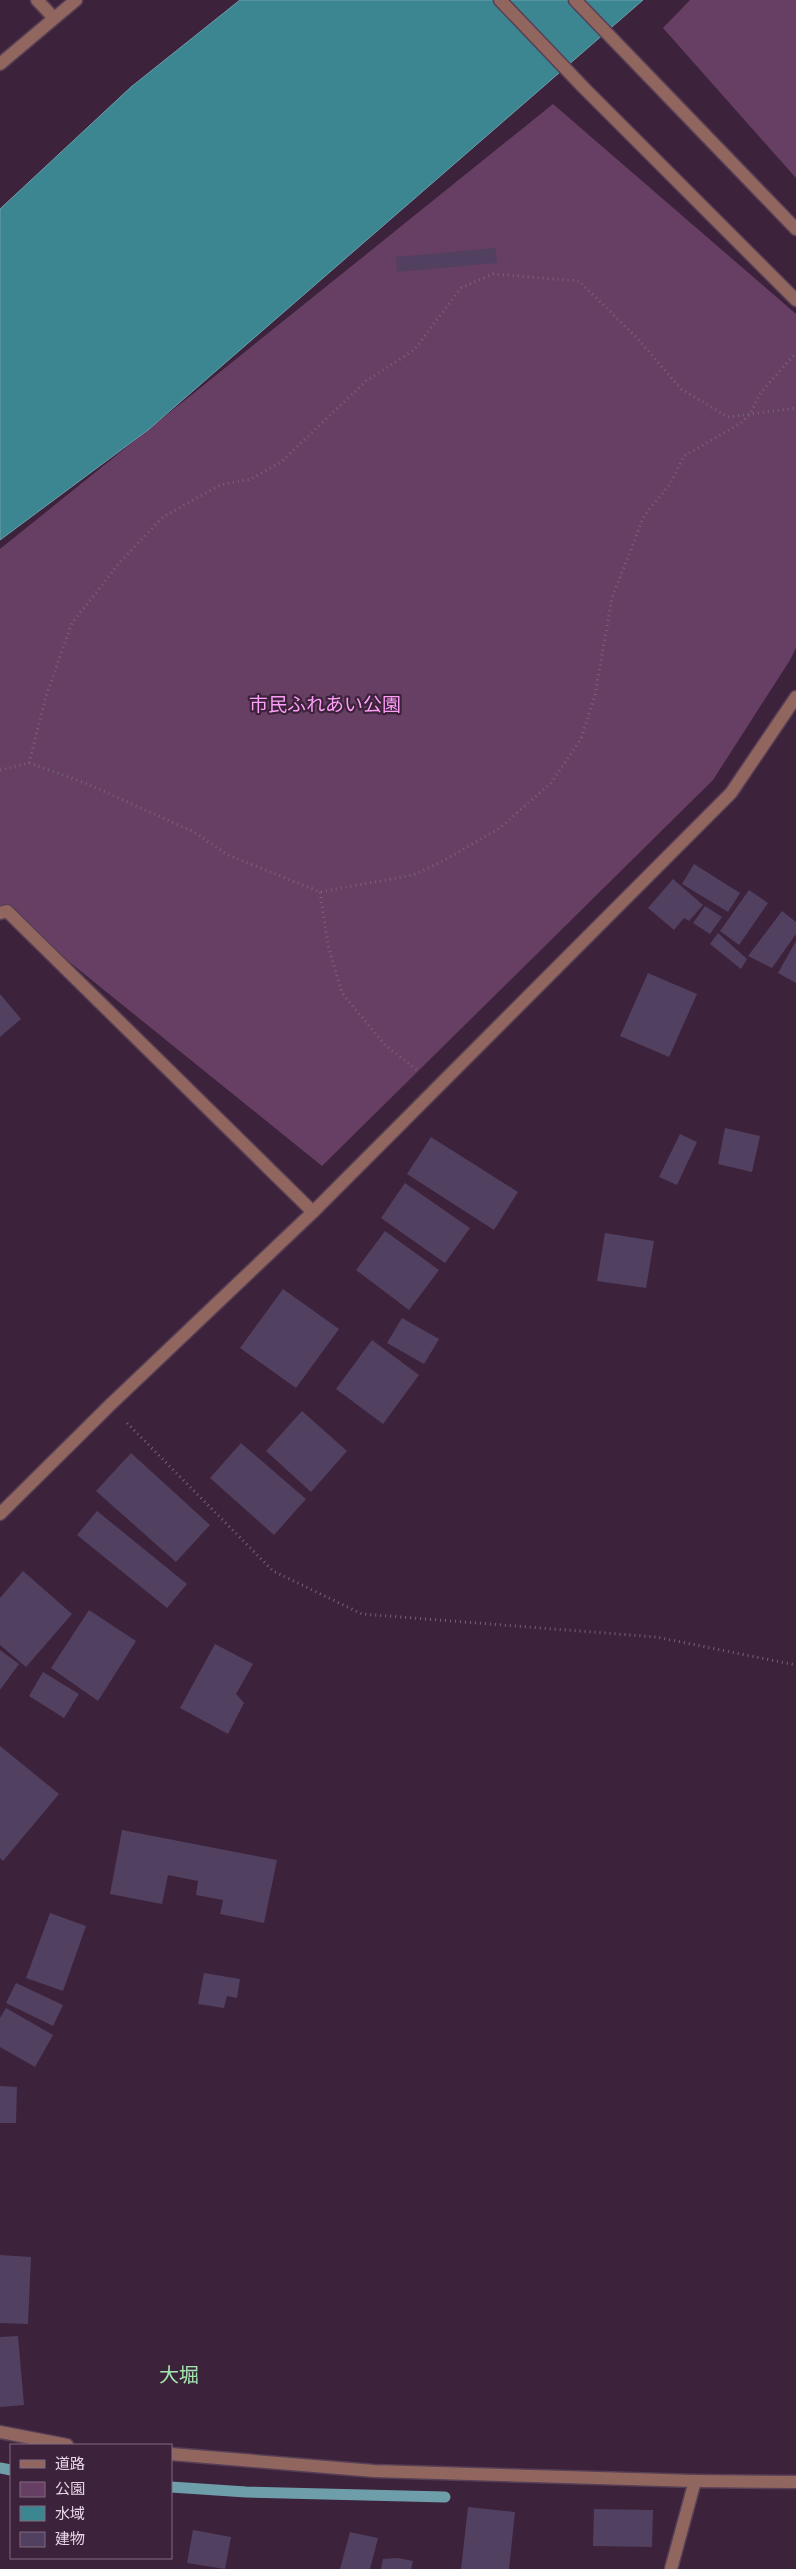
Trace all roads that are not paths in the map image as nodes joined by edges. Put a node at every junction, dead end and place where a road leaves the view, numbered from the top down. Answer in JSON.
{"nodes":[{"id":1,"x":37,"y":0,"type":"edge"},
{"id":2,"x":76,"y":0,"type":"edge"},
{"id":3,"x":500,"y":0,"type":"edge"},
{"id":4,"x":575,"y":0,"type":"edge"},
{"id":5,"x":54,"y":18,"type":"junction"},
{"id":6,"x":0,"y":64,"type":"edge"},
{"id":7,"x":796,"y":229,"type":"edge"},
{"id":8,"x":796,"y":300,"type":"edge"},
{"id":9,"x":796,"y":697,"type":"edge"},
{"id":10,"x":0,"y":912,"type":"edge"},
{"id":11,"x":313,"y":1212,"type":"junction"},
{"id":12,"x":0,"y":1514,"type":"edge"},
{"id":13,"x":0,"y":2432,"type":"edge"},
{"id":14,"x":62,"y":2444,"type":"edge"},
{"id":15,"x":172,"y":2454,"type":"edge"},
{"id":16,"x":695,"y":2481,"type":"junction"},
{"id":17,"x":796,"y":2482,"type":"edge"},
{"id":18,"x":671,"y":2569,"type":"edge"}],
"edges":[{"from":1,"to":5,"type":"street"},
{"from":2,"to":5,"type":"street"},
{"from":3,"to":8,"type":"street"},
{"from":4,"to":7,"type":"street"},
{"from":5,"to":6,"type":"street"},
{"from":9,"to":11,"type":"street"},
{"from":10,"to":11,"type":"street"},
{"from":11,"to":12,"type":"street"},
{"from":13,"to":14,"type":"street"},
{"from":15,"to":16,"type":"street"},
{"from":16,"to":17,"type":"street"},
{"from":16,"to":18,"type":"street"}]}
